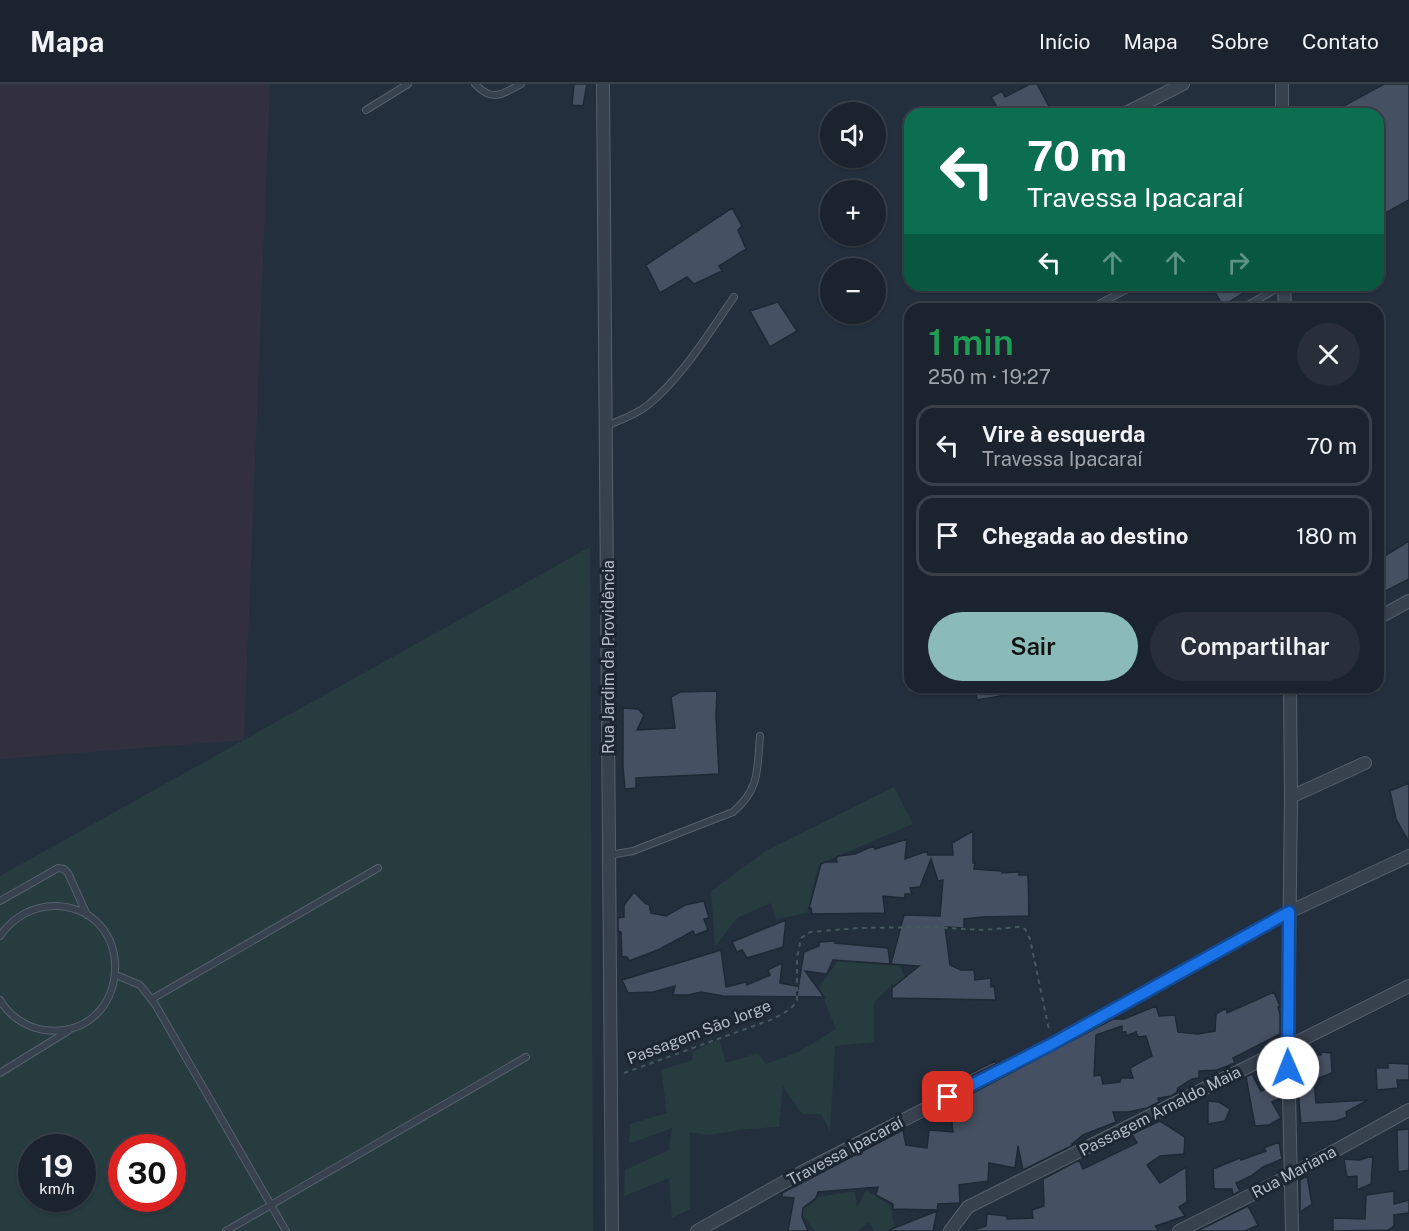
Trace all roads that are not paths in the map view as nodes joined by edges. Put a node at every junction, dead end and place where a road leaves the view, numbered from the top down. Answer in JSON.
{"nodes":[{"id":1,"x":408,"y":84,"type":"edge"},
{"id":2,"x":476,"y":84,"type":"edge"},
{"id":3,"x":521,"y":84,"type":"edge"},
{"id":4,"x":603,"y":84,"type":"edge"},
{"id":5,"x":1183,"y":84,"type":"edge"},
{"id":6,"x":1282,"y":84,"type":"edge"},
{"id":7,"x":1136,"y":108,"type":"edge"},
{"id":8,"x":1282,"y":108,"type":"edge"},
{"id":9,"x":366,"y":110,"type":"dead end"},
{"id":10,"x":1124,"y":291,"type":"edge"},
{"id":11,"x":1273,"y":291,"type":"edge"},
{"id":12,"x":734,"y":297,"type":"dead end"},
{"id":13,"x":1101,"y":303,"type":"dead end"},
{"id":14,"x":1252,"y":303,"type":"edge"},
{"id":15,"x":606,"y":426,"type":"junction"},
{"id":16,"x":1409,"y":601,"type":"edge"},
{"id":17,"x":1384,"y":615,"type":"edge"},
{"id":18,"x":1290,"y":693,"type":"edge"},
{"id":19,"x":760,"y":736,"type":"dead end"},
{"id":20,"x":1365,"y":763,"type":"dead end"},
{"id":21,"x":1291,"y":797,"type":"junction"},
{"id":22,"x":610,"y":855,"type":"junction"},
{"id":23,"x":1409,"y":856,"type":"edge"},
{"id":24,"x":378,"y":868,"type":"dead end"},
{"id":25,"x":0,"y":901,"type":"edge"},
{"id":26,"x":1289,"y":912,"type":"junction"},
{"id":27,"x":88,"y":916,"type":"junction"},
{"id":28,"x":0,"y":936,"type":"edge"},
{"id":29,"x":116,"y":975,"type":"junction"},
{"id":30,"x":1409,"y":986,"type":"edge"},
{"id":31,"x":152,"y":999,"type":"junction"},
{"id":32,"x":0,"y":1000,"type":"edge"},
{"id":33,"x":75,"y":1027,"type":"junction"},
{"id":34,"x":1288,"y":1046,"type":"junction"},
{"id":35,"x":526,"y":1057,"type":"dead end"},
{"id":36,"x":0,"y":1073,"type":"edge"},
{"id":37,"x":1409,"y":1110,"type":"edge"},
{"id":38,"x":1291,"y":1175,"type":"junction"},
{"id":39,"x":271,"y":1205,"type":"junction"},
{"id":40,"x":950,"y":1230,"type":"edge"},
{"id":41,"x":226,"y":1231,"type":"edge"},
{"id":42,"x":286,"y":1231,"type":"edge"},
{"id":43,"x":612,"y":1231,"type":"edge"},
{"id":44,"x":697,"y":1231,"type":"edge"},
{"id":45,"x":1179,"y":1231,"type":"edge"},
{"id":46,"x":1292,"y":1231,"type":"edge"}],
"edges":[{"from":1,"to":9,"type":"lane"},
{"from":2,"to":3,"type":"lane"},
{"from":4,"to":15,"type":"street","name":"Rua Jardim da Providência"},
{"from":5,"to":7,"type":"street"},
{"from":6,"to":8,"type":"street"},
{"from":10,"to":13,"type":"lane"},
{"from":11,"to":14,"type":"lane"},
{"from":12,"to":15,"type":"lane"},
{"from":15,"to":22,"type":"street","name":"Rua Jardim da Providência"},
{"from":16,"to":17,"type":"street"},
{"from":18,"to":21,"type":"street"},
{"from":19,"to":22,"type":"lane"},
{"from":20,"to":21,"type":"street"},
{"from":21,"to":26,"type":"street"},
{"from":22,"to":43,"type":"street","name":"Rua Jardim da Providência"},
{"from":23,"to":26,"type":"street","name":"Travessa Ipacaraí"},
{"from":24,"to":31,"type":"lane"},
{"from":25,"to":27,"type":"lane"},
{"from":26,"to":34,"type":"street"},
{"from":26,"to":44,"type":"street","name":"Travessa Ipacaraí"},
{"from":27,"to":28,"type":"lane"},
{"from":27,"to":29,"type":"lane"},
{"from":29,"to":31,"type":"lane"},
{"from":29,"to":33,"type":"lane"},
{"from":30,"to":34,"type":"street","name":"Passagem Arnaldo Maia"},
{"from":31,"to":39,"type":"lane"},
{"from":32,"to":33,"type":"lane"},
{"from":33,"to":36,"type":"lane"},
{"from":34,"to":38,"type":"street"},
{"from":34,"to":40,"type":"street","name":"Passagem Arnaldo Maia"},
{"from":35,"to":39,"type":"lane"},
{"from":37,"to":38,"type":"street","name":"Rua Mariana"},
{"from":38,"to":45,"type":"street","name":"Rua Mariana"},
{"from":38,"to":46,"type":"street"},
{"from":39,"to":41,"type":"lane"},
{"from":39,"to":42,"type":"lane"}]}
